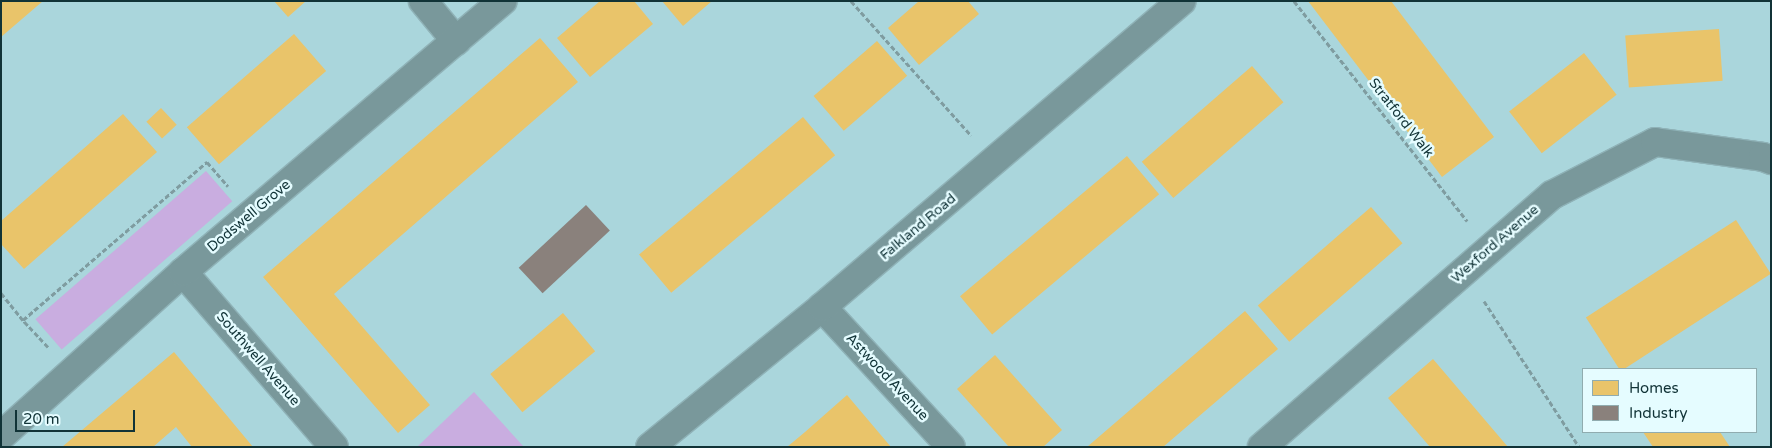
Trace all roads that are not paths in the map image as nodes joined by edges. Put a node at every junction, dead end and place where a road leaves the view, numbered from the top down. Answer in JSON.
{"nodes":[{"id":1,"x":423,"y":1,"type":"edge"},
{"id":2,"x":502,"y":1,"type":"edge"},
{"id":3,"x":1181,"y":1,"type":"edge"},
{"id":4,"x":456,"y":41,"type":"junction"},
{"id":5,"x":1771,"y":160,"type":"edge"},
{"id":6,"x":183,"y":272,"type":"junction"},
{"id":7,"x":822,"y":307,"type":"junction"},
{"id":8,"x":1,"y":436,"type":"edge"},
{"id":9,"x":334,"y":447,"type":"edge"},
{"id":10,"x":650,"y":447,"type":"edge"},
{"id":11,"x":951,"y":447,"type":"edge"},
{"id":12,"x":1262,"y":447,"type":"edge"}],
"edges":[{"from":1,"to":4,"type":"street"},
{"from":2,"to":4,"type":"street","name":"Dodswell Grove"},
{"from":3,"to":7,"type":"street","name":"Falkland Road"},
{"from":4,"to":6,"type":"street","name":"Dodswell Grove"},
{"from":5,"to":12,"type":"street","name":"Wexford Avenue"},
{"from":6,"to":8,"type":"street","name":"Dodswell Grove"},
{"from":6,"to":9,"type":"street","name":"Southwell Avenue"},
{"from":7,"to":10,"type":"street","name":"Falkland Road"},
{"from":7,"to":11,"type":"street","name":"Astwood Avenue"}]}
